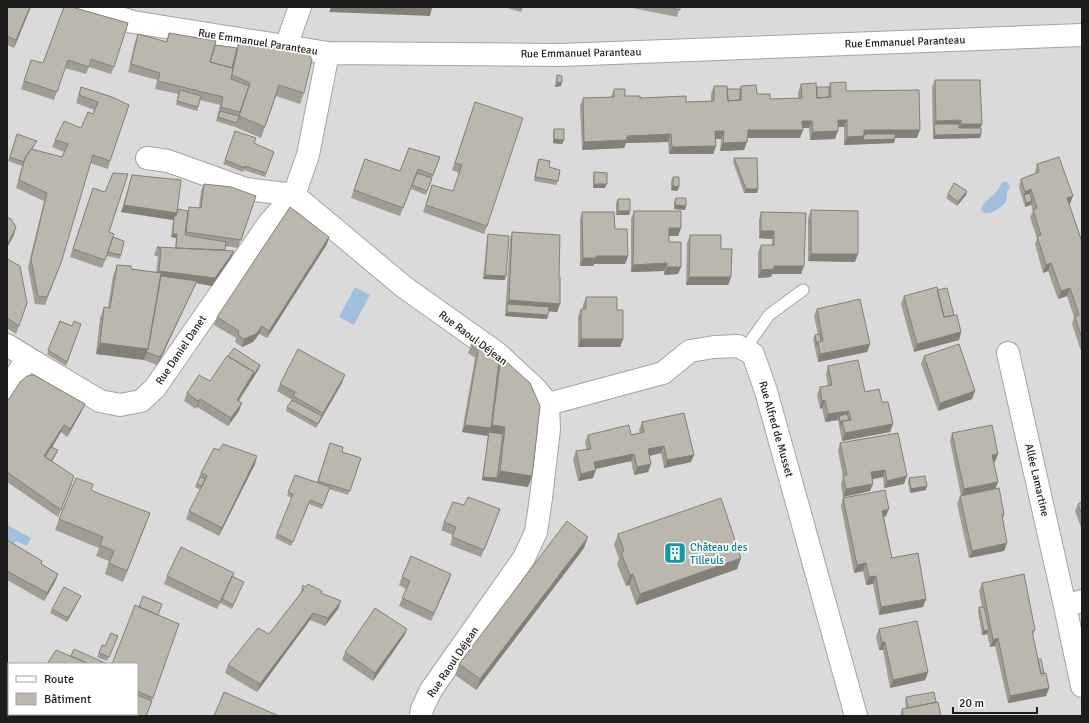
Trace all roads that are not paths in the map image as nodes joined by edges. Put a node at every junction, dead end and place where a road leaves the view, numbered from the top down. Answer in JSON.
{"nodes":[{"id":1,"x":85,"y":7,"type":"edge"},
{"id":2,"x":300,"y":7,"type":"edge"},
{"id":3,"x":1082,"y":35,"type":"edge"},
{"id":4,"x":286,"y":46,"type":"junction"},
{"id":5,"x":328,"y":53,"type":"junction"},
{"id":6,"x":148,"y":158,"type":"dead end"},
{"id":7,"x":294,"y":195,"type":"junction"},
{"id":8,"x":803,"y":290,"type":"dead end"},
{"id":9,"x":7,"y":345,"type":"edge"},
{"id":10,"x":745,"y":349,"type":"junction"},
{"id":11,"x":1008,"y":353,"type":"dead end"},
{"id":12,"x":28,"y":358,"type":"junction"},
{"id":13,"x":7,"y":389,"type":"edge"},
{"id":14,"x":548,"y":404,"type":"junction"},
{"id":15,"x":1074,"y":604,"type":"edge"},
{"id":16,"x":1082,"y":686,"type":"edge"},
{"id":17,"x":421,"y":716,"type":"edge"},
{"id":18,"x":856,"y":716,"type":"edge"}],
"edges":[{"from":1,"to":4,"type":"street","name":"Rue Emmanuel Paranteau"},
{"from":2,"to":4,"type":"street"},
{"from":3,"to":5,"type":"street","name":"Rue Emmanuel Paranteau"},
{"from":4,"to":5,"type":"street","name":"Rue Emmanuel Paranteau"},
{"from":5,"to":7,"type":"street"},
{"from":6,"to":7,"type":"street"},
{"from":7,"to":12,"type":"street","name":"Rue Daniel Danet"},
{"from":7,"to":14,"type":"street","name":"Rue Raoul Déjean"},
{"from":8,"to":10,"type":"lane"},
{"from":9,"to":12,"type":"street","name":"Rue Daniel Danet"},
{"from":10,"to":14,"type":"street"},
{"from":10,"to":18,"type":"street","name":"Rue Alfred de Musset"},
{"from":11,"to":15,"type":"street","name":"Allée Lamartine"},
{"from":12,"to":13,"type":"street"},
{"from":14,"to":17,"type":"street","name":"Rue Raoul Déjean"},
{"from":15,"to":16,"type":"street","name":"Allée Lamartine"}]}
